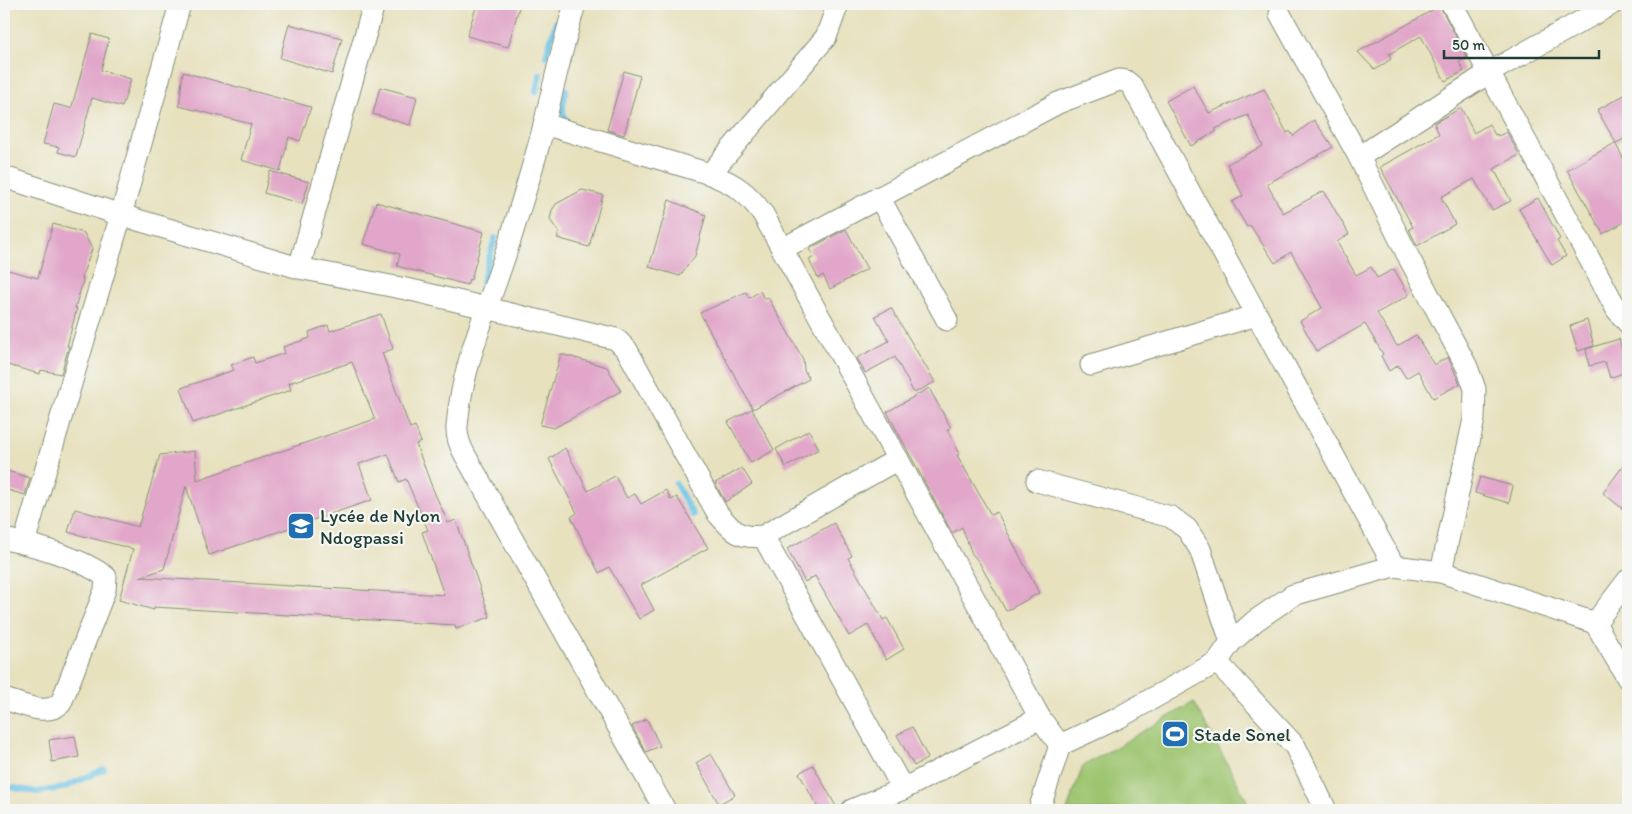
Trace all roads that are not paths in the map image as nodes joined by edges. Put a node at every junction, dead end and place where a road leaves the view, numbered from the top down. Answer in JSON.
{"nodes":[{"id":1,"x":180,"y":4,"type":"edge"},
{"id":2,"x":374,"y":4,"type":"edge"},
{"id":3,"x":575,"y":4,"type":"edge"},
{"id":4,"x":838,"y":4,"type":"edge"},
{"id":5,"x":1452,"y":4,"type":"edge"},
{"id":6,"x":1612,"y":4,"type":"edge"},
{"id":7,"x":1280,"y":14,"type":"dead end"},
{"id":8,"x":1490,"y":72,"type":"junction"},
{"id":9,"x":544,"y":124,"type":"junction"},
{"id":10,"x":1358,"y":157,"type":"junction"},
{"id":11,"x":710,"y":174,"type":"junction"},
{"id":12,"x":4,"y":177,"type":"edge"},
{"id":13,"x":879,"y":197,"type":"junction"},
{"id":14,"x":121,"y":215,"type":"junction"},
{"id":15,"x":782,"y":248,"type":"junction"},
{"id":16,"x":299,"y":268,"type":"junction"},
{"id":17,"x":485,"y":309,"type":"junction"},
{"id":18,"x":1257,"y":315,"type":"junction"},
{"id":19,"x":947,"y":320,"type":"dead end"},
{"id":20,"x":1628,"y":323,"type":"edge"},
{"id":21,"x":1091,"y":364,"type":"dead end"},
{"id":22,"x":898,"y":459,"type":"junction"},
{"id":23,"x":1037,"y":481,"type":"dead end"},
{"id":24,"x":763,"y":536,"type":"junction"},
{"id":25,"x":14,"y":541,"type":"edge"},
{"id":26,"x":1394,"y":566,"type":"junction"},
{"id":27,"x":1441,"y":572,"type":"junction"},
{"id":28,"x":1628,"y":580,"type":"edge"},
{"id":29,"x":1594,"y":623,"type":"junction"},
{"id":30,"x":1231,"y":642,"type":"junction"},
{"id":31,"x":1217,"y":662,"type":"junction"},
{"id":32,"x":1628,"y":679,"type":"edge"},
{"id":33,"x":4,"y":699,"type":"edge"},
{"id":34,"x":1040,"y":718,"type":"junction"},
{"id":35,"x":1060,"y":745,"type":"junction"},
{"id":36,"x":903,"y":789,"type":"junction"},
{"id":37,"x":665,"y":810,"type":"edge"},
{"id":38,"x":852,"y":810,"type":"edge"},
{"id":39,"x":1040,"y":810,"type":"edge"},
{"id":40,"x":1326,"y":810,"type":"edge"}],
"edges":[{"from":1,"to":14,"type":"street"},
{"from":2,"to":16,"type":"street"},
{"from":3,"to":9,"type":"street"},
{"from":4,"to":11,"type":"street"},
{"from":5,"to":8,"type":"street"},
{"from":6,"to":8,"type":"street"},
{"from":7,"to":10,"type":"street"},
{"from":8,"to":10,"type":"street"},
{"from":8,"to":20,"type":"street"},
{"from":9,"to":11,"type":"street"},
{"from":9,"to":17,"type":"street"},
{"from":10,"to":27,"type":"street"},
{"from":11,"to":15,"type":"street"},
{"from":12,"to":14,"type":"street"},
{"from":13,"to":15,"type":"street"},
{"from":13,"to":18,"type":"street"},
{"from":13,"to":19,"type":"street"},
{"from":14,"to":16,"type":"street"},
{"from":14,"to":25,"type":"street"},
{"from":15,"to":22,"type":"street"},
{"from":16,"to":17,"type":"street"},
{"from":17,"to":24,"type":"street"},
{"from":17,"to":37,"type":"street"},
{"from":18,"to":21,"type":"street"},
{"from":18,"to":26,"type":"street"},
{"from":22,"to":24,"type":"street"},
{"from":22,"to":34,"type":"street"},
{"from":23,"to":30,"type":"street"},
{"from":24,"to":36,"type":"street"},
{"from":25,"to":33,"type":"street"},
{"from":26,"to":27,"type":"street"},
{"from":26,"to":30,"type":"street"},
{"from":27,"to":29,"type":"street"},
{"from":28,"to":29,"type":"street"},
{"from":29,"to":32,"type":"street"},
{"from":30,"to":31,"type":"street"},
{"from":31,"to":35,"type":"street"},
{"from":31,"to":40,"type":"street"},
{"from":34,"to":35,"type":"street"},
{"from":34,"to":36,"type":"street"},
{"from":35,"to":39,"type":"street"},
{"from":36,"to":38,"type":"street"}]}
